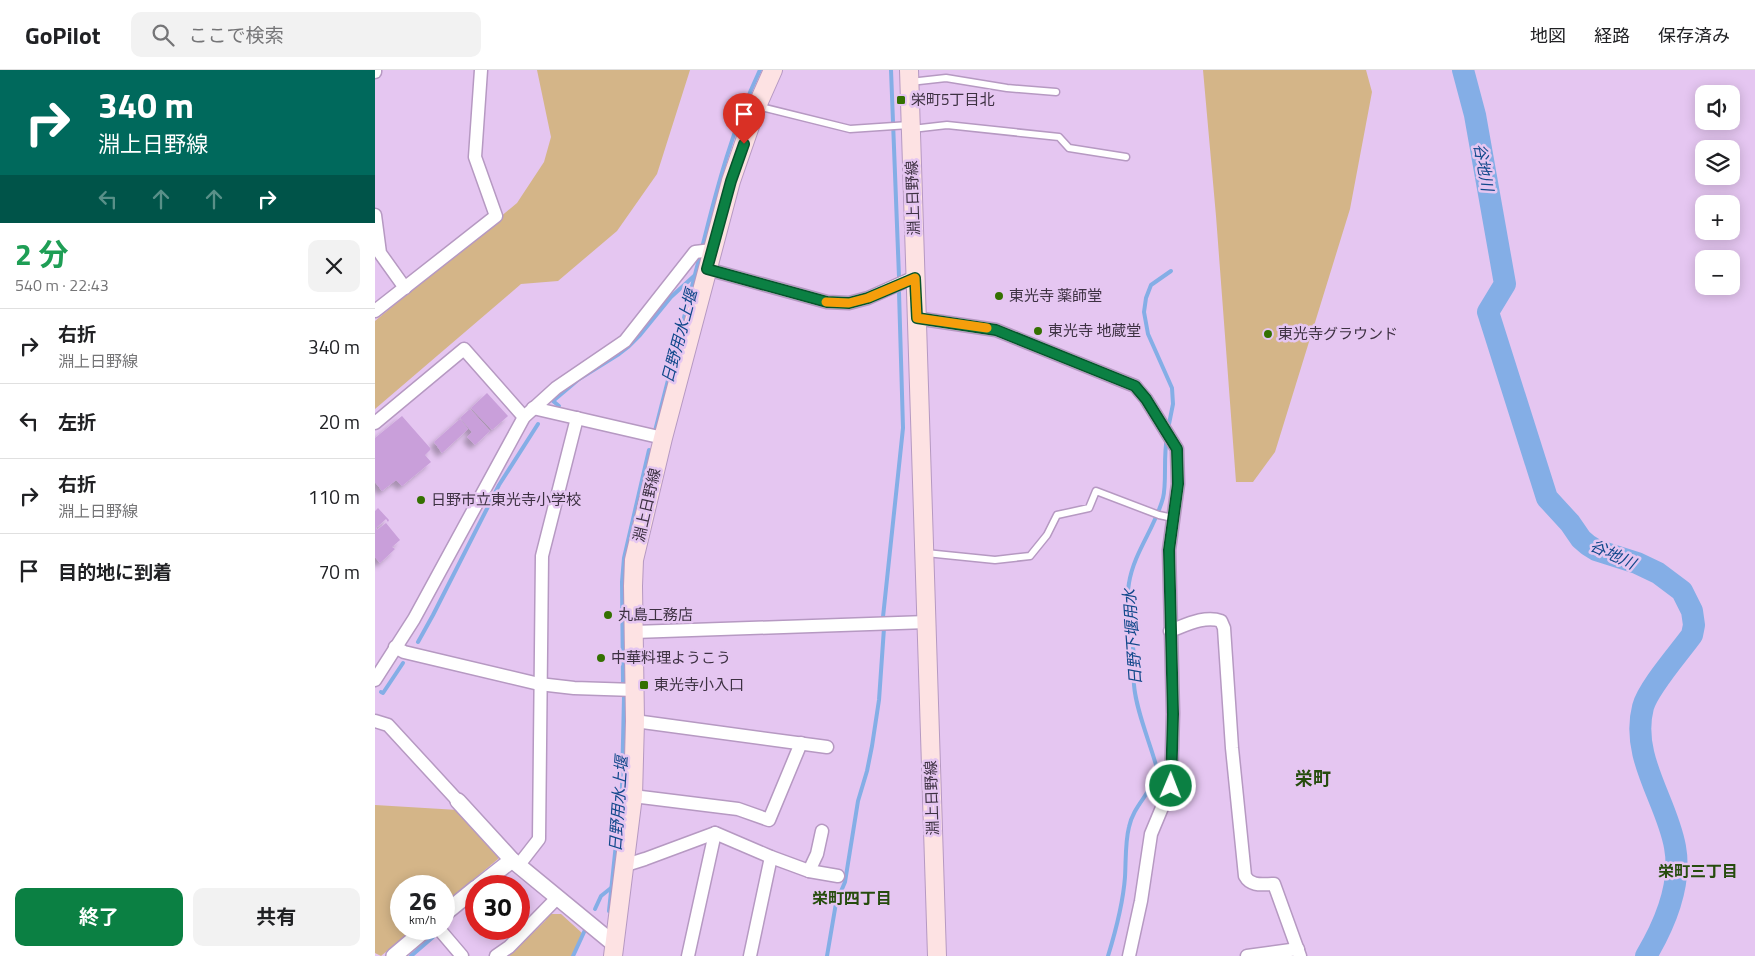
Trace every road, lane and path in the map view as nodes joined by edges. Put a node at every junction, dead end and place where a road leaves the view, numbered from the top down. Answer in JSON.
{"nodes":[{"id":1,"x":481,"y":70,"type":"edge"},
{"id":2,"x":773,"y":70,"type":"edge"},
{"id":3,"x":909,"y":76,"type":"edge"},
{"id":4,"x":1056,"y":92,"type":"dead end"},
{"id":5,"x":757,"y":106,"type":"junction"},
{"id":6,"x":911,"y":127,"type":"junction"},
{"id":7,"x":1126,"y":157,"type":"dead end"},
{"id":8,"x":375,"y":215,"type":"edge"},
{"id":9,"x":712,"y":250,"type":"junction"},
{"id":10,"x":707,"y":269,"type":"junction"},
{"id":11,"x":915,"y":278,"type":"junction"},
{"id":12,"x":405,"y":288,"type":"junction"},
{"id":13,"x":375,"y":310,"type":"edge"},
{"id":14,"x":917,"y":318,"type":"junction"},
{"id":15,"x":533,"y":408,"type":"junction"},
{"id":16,"x":523,"y":418,"type":"junction"},
{"id":17,"x":577,"y":418,"type":"junction"},
{"id":18,"x":375,"y":424,"type":"edge"},
{"id":19,"x":663,"y":438,"type":"junction"},
{"id":20,"x":1168,"y":517,"type":"junction"},
{"id":21,"x":925,"y":553,"type":"junction"},
{"id":22,"x":927,"y":622,"type":"junction"},
{"id":23,"x":1170,"y":631,"type":"junction"},
{"id":24,"x":634,"y":632,"type":"junction"},
{"id":25,"x":395,"y":647,"type":"junction"},
{"id":26,"x":375,"y":680,"type":"edge"},
{"id":27,"x":539,"y":684,"type":"junction"},
{"id":28,"x":635,"y":690,"type":"junction"},
{"id":29,"x":375,"y":721,"type":"edge"},
{"id":30,"x":635,"y":721,"type":"junction"},
{"id":31,"x":801,"y":743,"type":"junction"},
{"id":32,"x":827,"y":747,"type":"dead end"},
{"id":33,"x":633,"y":796,"type":"junction"},
{"id":34,"x":458,"y":801,"type":"joint"},
{"id":35,"x":822,"y":831,"type":"dead end"},
{"id":36,"x":715,"y":833,"type":"junction"},
{"id":37,"x":771,"y":858,"type":"junction"},
{"id":38,"x":515,"y":863,"type":"junction"},
{"id":39,"x":625,"y":865,"type":"junction"},
{"id":40,"x":809,"y":871,"type":"junction"},
{"id":41,"x":496,"y":875,"type":"edge"},
{"id":42,"x":838,"y":876,"type":"dead end"},
{"id":43,"x":465,"y":897,"type":"edge"},
{"id":44,"x":557,"y":898,"type":"junction"},
{"id":45,"x":455,"y":905,"type":"edge"},
{"id":46,"x":413,"y":940,"type":"edge"},
{"id":47,"x":448,"y":940,"type":"edge"},
{"id":48,"x":1299,"y":952,"type":"edge"},
{"id":49,"x":613,"y":953,"type":"edge"},
{"id":50,"x":394,"y":956,"type":"edge"},
{"id":51,"x":462,"y":956,"type":"edge"},
{"id":52,"x":496,"y":956,"type":"edge"},
{"id":53,"x":688,"y":956,"type":"edge"},
{"id":54,"x":750,"y":956,"type":"edge"},
{"id":55,"x":937,"y":956,"type":"edge"},
{"id":56,"x":1129,"y":956,"type":"edge"},
{"id":57,"x":1247,"y":956,"type":"edge"}],
"edges":[{"from":1,"to":12,"type":"street"},
{"from":2,"to":5,"type":"main road","name":"淵上日野線"},
{"from":3,"to":4,"type":"lane"},
{"from":3,"to":6,"type":"main road","name":"淵上日野線"},
{"from":5,"to":6,"type":"lane"},
{"from":5,"to":9,"type":"main road","name":"淵上日野線"},
{"from":6,"to":7,"type":"lane"},
{"from":6,"to":11,"type":"main road","name":"淵上日野線"},
{"from":8,"to":12,"type":"street"},
{"from":9,"to":10,"type":"main road","name":"淵上日野線"},
{"from":9,"to":15,"type":"street"},
{"from":10,"to":11,"type":"street"},
{"from":10,"to":19,"type":"main road","name":"淵上日野線"},
{"from":11,"to":14,"type":"main road","name":"淵上日野線"},
{"from":12,"to":13,"type":"street"},
{"from":14,"to":20,"type":"street"},
{"from":14,"to":21,"type":"main road","name":"淵上日野線"},
{"from":15,"to":16,"type":"street"},
{"from":15,"to":17,"type":"street"},
{"from":16,"to":18,"type":"street"},
{"from":16,"to":25,"type":"street"},
{"from":17,"to":19,"type":"street"},
{"from":17,"to":27,"type":"street"},
{"from":19,"to":24,"type":"main road","name":"淵上日野線"},
{"from":20,"to":21,"type":"lane"},
{"from":20,"to":23,"type":"street"},
{"from":21,"to":22,"type":"main road","name":"淵上日野線"},
{"from":22,"to":24,"type":"street"},
{"from":22,"to":55,"type":"main road","name":"淵上日野線"},
{"from":23,"to":48,"type":"street"},
{"from":23,"to":56,"type":"street"},
{"from":24,"to":28,"type":"main road","name":"淵上日野線"},
{"from":25,"to":26,"type":"street"},
{"from":25,"to":27,"type":"street"},
{"from":27,"to":28,"type":"street"},
{"from":27,"to":38,"type":"street"},
{"from":28,"to":30,"type":"main road","name":"淵上日野線"},
{"from":29,"to":34,"type":"street"},
{"from":30,"to":31,"type":"street"},
{"from":30,"to":33,"type":"main road","name":"淵上日野線"},
{"from":31,"to":32,"type":"street"},
{"from":31,"to":33,"type":"street"},
{"from":33,"to":39,"type":"main road","name":"淵上日野線"},
{"from":34,"to":38,"type":"street"},
{"from":35,"to":40,"type":"street"},
{"from":36,"to":37,"type":"street"},
{"from":36,"to":39,"type":"street"},
{"from":36,"to":53,"type":"street"},
{"from":37,"to":40,"type":"street"},
{"from":37,"to":54,"type":"street"},
{"from":38,"to":41,"type":"street"},
{"from":38,"to":44,"type":"street"},
{"from":39,"to":49,"type":"main road","name":"淵上日野線"},
{"from":40,"to":42,"type":"street"},
{"from":43,"to":45,"type":"street"},
{"from":44,"to":49,"type":"street"},
{"from":44,"to":52,"type":"street"},
{"from":46,"to":50,"type":"street"},
{"from":47,"to":51,"type":"street"},
{"from":48,"to":57,"type":"street"}]}
